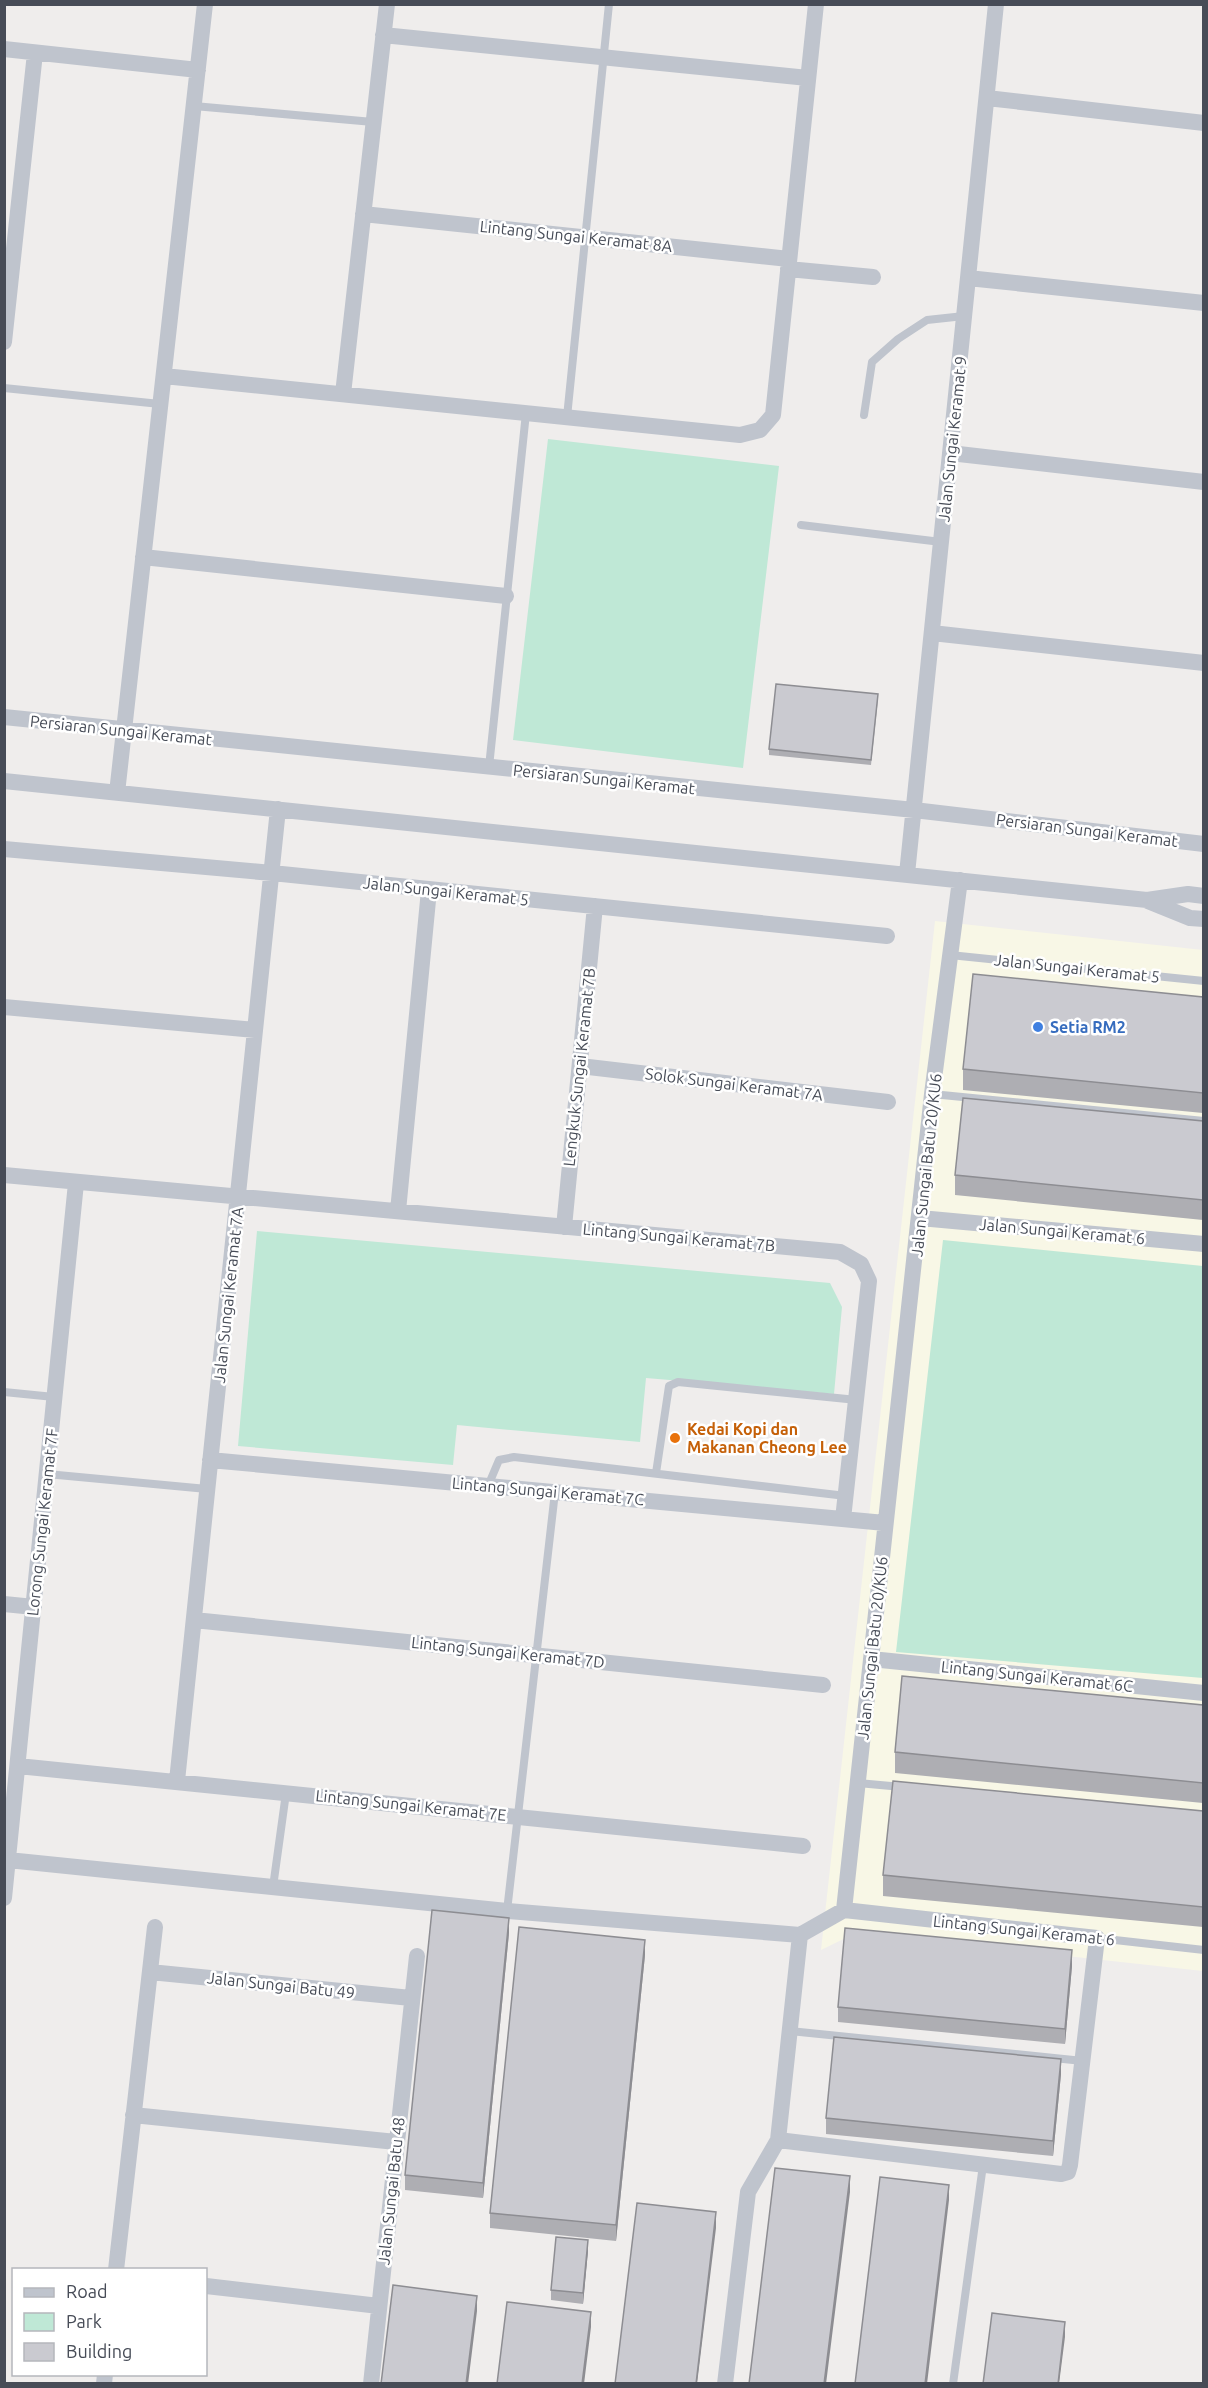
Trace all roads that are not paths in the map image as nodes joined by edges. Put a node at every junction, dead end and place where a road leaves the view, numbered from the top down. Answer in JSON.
{"nodes":[{"id":1,"x":205,"y":4,"type":"edge"},
{"id":2,"x":387,"y":4,"type":"edge"},
{"id":3,"x":609,"y":4,"type":"edge"},
{"id":4,"x":816,"y":4,"type":"edge"},
{"id":5,"x":996,"y":4,"type":"edge"},
{"id":6,"x":383,"y":35,"type":"junction"},
{"id":7,"x":4,"y":49,"type":"edge"},
{"id":8,"x":35,"y":53,"type":"junction"},
{"id":9,"x":604,"y":57,"type":"junction"},
{"id":10,"x":198,"y":70,"type":"junction"},
{"id":11,"x":808,"y":78,"type":"junction"},
{"id":12,"x":987,"y":98,"type":"junction"},
{"id":13,"x":194,"y":106,"type":"junction"},
{"id":14,"x":373,"y":122,"type":"junction"},
{"id":15,"x":1203,"y":123,"type":"edge"},
{"id":16,"x":363,"y":214,"type":"junction"},
{"id":17,"x":585,"y":237,"type":"junction"},
{"id":18,"x":789,"y":264,"type":"junction"},
{"id":19,"x":873,"y":277,"type":"dead end"},
{"id":20,"x":968,"y":278,"type":"junction"},
{"id":21,"x":1203,"y":303,"type":"edge"},
{"id":22,"x":964,"y":316,"type":"junction"},
{"id":23,"x":4,"y":342,"type":"edge"},
{"id":24,"x":164,"y":376,"type":"junction"},
{"id":25,"x":4,"y":388,"type":"edge"},
{"id":26,"x":343,"y":394,"type":"junction"},
{"id":27,"x":160,"y":404,"type":"junction"},
{"id":28,"x":526,"y":413,"type":"junction"},
{"id":29,"x":864,"y":416,"type":"dead end"},
{"id":30,"x":567,"y":417,"type":"junction"},
{"id":31,"x":950,"y":453,"type":"junction"},
{"id":32,"x":1203,"y":482,"type":"edge"},
{"id":33,"x":801,"y":525,"type":"dead end"},
{"id":34,"x":941,"y":542,"type":"junction"},
{"id":35,"x":143,"y":557,"type":"junction"},
{"id":36,"x":506,"y":596,"type":"junction"},
{"id":37,"x":932,"y":633,"type":"junction"},
{"id":38,"x":1203,"y":663,"type":"edge"},
{"id":39,"x":4,"y":717,"type":"edge"},
{"id":40,"x":124,"y":730,"type":"junction"},
{"id":41,"x":489,"y":767,"type":"junction"},
{"id":42,"x":4,"y":781,"type":"edge"},
{"id":43,"x":117,"y":793,"type":"junction"},
{"id":44,"x":278,"y":809,"type":"junction"},
{"id":45,"x":914,"y":810,"type":"junction"},
{"id":46,"x":1203,"y":844,"type":"edge"},
{"id":47,"x":4,"y":849,"type":"edge"},
{"id":48,"x":272,"y":873,"type":"junction"},
{"id":49,"x":907,"y":874,"type":"junction"},
{"id":50,"x":960,"y":880,"type":"junction"},
{"id":51,"x":429,"y":890,"type":"junction"},
{"id":52,"x":1203,"y":896,"type":"edge"},
{"id":53,"x":1147,"y":900,"type":"junction"},
{"id":54,"x":595,"y":906,"type":"junction"},
{"id":55,"x":1203,"y":919,"type":"edge"},
{"id":56,"x":887,"y":936,"type":"dead end"},
{"id":57,"x":950,"y":955,"type":"junction"},
{"id":58,"x":1203,"y":981,"type":"edge"},
{"id":59,"x":4,"y":1007,"type":"edge"},
{"id":60,"x":255,"y":1030,"type":"junction"},
{"id":61,"x":579,"y":1066,"type":"junction"},
{"id":62,"x":932,"y":1094,"type":"junction"},
{"id":63,"x":888,"y":1102,"type":"dead end"},
{"id":64,"x":1203,"y":1121,"type":"edge"},
{"id":65,"x":4,"y":1175,"type":"edge"},
{"id":66,"x":76,"y":1183,"type":"junction"},
{"id":67,"x":238,"y":1197,"type":"junction"},
{"id":68,"x":398,"y":1211,"type":"junction"},
{"id":69,"x":920,"y":1218,"type":"junction"},
{"id":70,"x":564,"y":1227,"type":"junction"},
{"id":71,"x":1203,"y":1244,"type":"edge"},
{"id":72,"x":4,"y":1392,"type":"edge"},
{"id":73,"x":54,"y":1397,"type":"junction"},
{"id":74,"x":857,"y":1400,"type":"junction"},
{"id":75,"x":210,"y":1460,"type":"junction"},
{"id":76,"x":656,"y":1473,"type":"junction"},
{"id":77,"x":47,"y":1474,"type":"junction"},
{"id":78,"x":488,"y":1486,"type":"junction"},
{"id":79,"x":207,"y":1489,"type":"junction"},
{"id":80,"x":555,"y":1492,"type":"junction"},
{"id":81,"x":846,"y":1496,"type":"junction"},
{"id":82,"x":843,"y":1519,"type":"junction"},
{"id":83,"x":885,"y":1523,"type":"junction"},
{"id":84,"x":4,"y":1604,"type":"edge"},
{"id":85,"x":34,"y":1607,"type":"junction"},
{"id":86,"x":194,"y":1620,"type":"junction"},
{"id":87,"x":537,"y":1655,"type":"junction"},
{"id":88,"x":871,"y":1659,"type":"junction"},
{"id":89,"x":823,"y":1685,"type":"dead end"},
{"id":90,"x":1203,"y":1692,"type":"edge"},
{"id":91,"x":18,"y":1766,"type":"junction"},
{"id":92,"x":177,"y":1781,"type":"junction"},
{"id":93,"x":858,"y":1783,"type":"junction"},
{"id":94,"x":917,"y":1789,"type":"edge"},
{"id":95,"x":286,"y":1792,"type":"junction"},
{"id":96,"x":518,"y":1817,"type":"junction"},
{"id":97,"x":803,"y":1846,"type":"dead end"},
{"id":98,"x":6,"y":1870,"type":"edge"},
{"id":99,"x":273,"y":1887,"type":"junction"},
{"id":100,"x":4,"y":1898,"type":"edge"},
{"id":101,"x":844,"y":1910,"type":"junction"},
{"id":102,"x":507,"y":1911,"type":"junction"},
{"id":103,"x":155,"y":1927,"type":"dead end"},
{"id":104,"x":800,"y":1935,"type":"junction"},
{"id":105,"x":1098,"y":1938,"type":"junction"},
{"id":106,"x":1203,"y":1950,"type":"edge"},
{"id":107,"x":417,"y":1956,"type":"dead end"},
{"id":108,"x":150,"y":1972,"type":"junction"},
{"id":109,"x":411,"y":1998,"type":"junction"},
{"id":110,"x":790,"y":2031,"type":"junction"},
{"id":111,"x":1083,"y":2061,"type":"junction"},
{"id":112,"x":133,"y":2115,"type":"junction"},
{"id":113,"x":778,"y":2140,"type":"junction"},
{"id":114,"x":396,"y":2142,"type":"junction"},
{"id":115,"x":983,"y":2165,"type":"junction"},
{"id":116,"x":116,"y":2268,"type":"edge"},
{"id":117,"x":207,"y":2286,"type":"edge"},
{"id":118,"x":379,"y":2306,"type":"junction"},
{"id":119,"x":370,"y":2384,"type":"edge"},
{"id":120,"x":725,"y":2384,"type":"edge"},
{"id":121,"x":953,"y":2384,"type":"edge"}],
"edges":[{"from":1,"to":10,"type":"street"},
{"from":2,"to":6,"type":"street"},
{"from":3,"to":9,"type":"lane"},
{"from":4,"to":11,"type":"street"},
{"from":5,"to":12,"type":"street","name":"Jalan Sungai Keramat 9"},
{"from":6,"to":9,"type":"street"},
{"from":6,"to":14,"type":"street"},
{"from":7,"to":8,"type":"street"},
{"from":8,"to":10,"type":"street"},
{"from":8,"to":23,"type":"street"},
{"from":9,"to":11,"type":"street"},
{"from":9,"to":17,"type":"lane"},
{"from":10,"to":13,"type":"street"},
{"from":11,"to":18,"type":"street"},
{"from":12,"to":15,"type":"street"},
{"from":12,"to":20,"type":"street","name":"Jalan Sungai Keramat 9"},
{"from":13,"to":14,"type":"lane"},
{"from":13,"to":24,"type":"street"},
{"from":14,"to":16,"type":"street"},
{"from":16,"to":17,"type":"street","name":"Lintang Sungai Keramat 8A"},
{"from":16,"to":26,"type":"street"},
{"from":17,"to":18,"type":"street","name":"Lintang Sungai Keramat 8A"},
{"from":17,"to":30,"type":"lane"},
{"from":18,"to":19,"type":"street","name":"Lintang Sungai Keramat 8A"},
{"from":18,"to":30,"type":"street"},
{"from":20,"to":21,"type":"street"},
{"from":20,"to":22,"type":"street","name":"Jalan Sungai Keramat 9"},
{"from":22,"to":29,"type":"lane"},
{"from":22,"to":31,"type":"street","name":"Jalan Sungai Keramat 9"},
{"from":24,"to":26,"type":"street"},
{"from":24,"to":27,"type":"street"},
{"from":25,"to":27,"type":"lane"},
{"from":26,"to":28,"type":"street"},
{"from":27,"to":35,"type":"street"},
{"from":28,"to":30,"type":"street"},
{"from":28,"to":36,"type":"lane"},
{"from":31,"to":32,"type":"street"},
{"from":31,"to":34,"type":"street","name":"Jalan Sungai Keramat 9"},
{"from":33,"to":34,"type":"lane"},
{"from":34,"to":37,"type":"street","name":"Jalan Sungai Keramat 9"},
{"from":35,"to":36,"type":"street"},
{"from":35,"to":40,"type":"street"},
{"from":36,"to":41,"type":"lane"},
{"from":37,"to":38,"type":"street"},
{"from":37,"to":45,"type":"street","name":"Jalan Sungai Keramat 9"},
{"from":39,"to":40,"type":"street","name":"Persiaran Sungai Keramat"},
{"from":40,"to":41,"type":"street","name":"Persiaran Sungai Keramat"},
{"from":40,"to":43,"type":"street"},
{"from":41,"to":45,"type":"street","name":"Persiaran Sungai Keramat"},
{"from":42,"to":43,"type":"street"},
{"from":43,"to":44,"type":"street"},
{"from":44,"to":48,"type":"street","name":"Jalan Sungai Keramat 7A"},
{"from":44,"to":49,"type":"street"},
{"from":45,"to":46,"type":"street","name":"Persiaran Sungai Keramat"},
{"from":45,"to":49,"type":"street","name":"Jalan Sungai Keramat 9"},
{"from":47,"to":48,"type":"street","name":"Jalan Sungai Keramat 5"},
{"from":48,"to":51,"type":"street","name":"Jalan Sungai Keramat 5"},
{"from":48,"to":60,"type":"street","name":"Jalan Sungai Keramat 7A"},
{"from":49,"to":50,"type":"street"},
{"from":50,"to":53,"type":"street"},
{"from":50,"to":57,"type":"street","name":"Jalan Sungai Batu 20/KU6"},
{"from":51,"to":54,"type":"street","name":"Jalan Sungai Keramat 5"},
{"from":51,"to":68,"type":"street"},
{"from":52,"to":53,"type":"street"},
{"from":53,"to":55,"type":"street"},
{"from":54,"to":56,"type":"street","name":"Jalan Sungai Keramat 5"},
{"from":54,"to":61,"type":"street","name":"Lengkuk Sungai Keramat 7B"},
{"from":57,"to":58,"type":"lane","name":"Jalan Sungai Keramat 5"},
{"from":57,"to":62,"type":"street","name":"Jalan Sungai Batu 20/KU6"},
{"from":59,"to":60,"type":"street"},
{"from":60,"to":67,"type":"street","name":"Jalan Sungai Keramat 7A"},
{"from":61,"to":63,"type":"street","name":"Solok Sungai Keramat 7A"},
{"from":61,"to":70,"type":"street","name":"Lengkuk Sungai Keramat 7B"},
{"from":62,"to":64,"type":"lane"},
{"from":62,"to":69,"type":"street","name":"Jalan Sungai Batu 20/KU6"},
{"from":65,"to":66,"type":"street","name":"Lintang Sungai Keramat 7B"},
{"from":66,"to":67,"type":"street","name":"Lintang Sungai Keramat 7B"},
{"from":66,"to":73,"type":"street","name":"Lorong Sungai Keramat 7F"},
{"from":67,"to":68,"type":"street","name":"Lintang Sungai Keramat 7B"},
{"from":67,"to":75,"type":"street","name":"Jalan Sungai Keramat 7A"},
{"from":68,"to":70,"type":"street","name":"Lintang Sungai Keramat 7B"},
{"from":69,"to":71,"type":"street","name":"Jalan Sungai Keramat 6"},
{"from":69,"to":83,"type":"street","name":"Jalan Sungai Batu 20/KU6"},
{"from":70,"to":74,"type":"street","name":"Lintang Sungai Keramat 7B"},
{"from":72,"to":73,"type":"lane"},
{"from":73,"to":77,"type":"street","name":"Lorong Sungai Keramat 7F"},
{"from":74,"to":76,"type":"lane"},
{"from":74,"to":81,"type":"street","name":"Lintang Sungai Keramat 7B"},
{"from":75,"to":78,"type":"street","name":"Lintang Sungai Keramat 7C"},
{"from":75,"to":79,"type":"street","name":"Jalan Sungai Keramat 7A"},
{"from":76,"to":78,"type":"lane"},
{"from":76,"to":81,"type":"lane"},
{"from":77,"to":79,"type":"lane"},
{"from":77,"to":85,"type":"street","name":"Lorong Sungai Keramat 7F"},
{"from":78,"to":80,"type":"street","name":"Lintang Sungai Keramat 7C"},
{"from":79,"to":86,"type":"street","name":"Jalan Sungai Keramat 7A"},
{"from":80,"to":82,"type":"street","name":"Lintang Sungai Keramat 7C"},
{"from":80,"to":87,"type":"lane"},
{"from":81,"to":82,"type":"street","name":"Lintang Sungai Keramat 7B"},
{"from":82,"to":83,"type":"street","name":"Lintang Sungai Keramat 7C"},
{"from":83,"to":88,"type":"street","name":"Jalan Sungai Batu 20/KU6"},
{"from":84,"to":85,"type":"street"},
{"from":85,"to":91,"type":"street","name":"Lorong Sungai Keramat 7F"},
{"from":86,"to":87,"type":"street","name":"Lintang Sungai Keramat 7D"},
{"from":86,"to":92,"type":"street","name":"Jalan Sungai Keramat 7A"},
{"from":87,"to":89,"type":"street","name":"Lintang Sungai Keramat 7D"},
{"from":87,"to":96,"type":"lane"},
{"from":88,"to":90,"type":"street","name":"Lintang Sungai Keramat 6C"},
{"from":88,"to":93,"type":"street","name":"Jalan Sungai Batu 20/KU6"},
{"from":91,"to":92,"type":"street","name":"Lintang Sungai Keramat 7E"},
{"from":91,"to":98,"type":"street","name":"Lorong Sungai Keramat 7F"},
{"from":92,"to":95,"type":"street","name":"Lintang Sungai Keramat 7E"},
{"from":93,"to":94,"type":"lane"},
{"from":93,"to":101,"type":"street","name":"Jalan Sungai Batu 20/KU6"},
{"from":95,"to":96,"type":"street","name":"Lintang Sungai Keramat 7E"},
{"from":95,"to":99,"type":"lane"},
{"from":96,"to":97,"type":"street","name":"Lintang Sungai Keramat 7E"},
{"from":96,"to":102,"type":"lane"},
{"from":98,"to":99,"type":"street"},
{"from":98,"to":100,"type":"street","name":"Lorong Sungai Keramat 7F"},
{"from":99,"to":102,"type":"street"},
{"from":101,"to":104,"type":"street"},
{"from":101,"to":105,"type":"street","name":"Lintang Sungai Keramat 6"},
{"from":102,"to":104,"type":"street"},
{"from":103,"to":108,"type":"street"},
{"from":104,"to":110,"type":"street"},
{"from":105,"to":106,"type":"lane","name":"Lintang Sungai Keramat 6"},
{"from":105,"to":111,"type":"street"},
{"from":107,"to":109,"type":"street","name":"Jalan Sungai Batu 48"},
{"from":108,"to":109,"type":"street","name":"Jalan Sungai Batu 49"},
{"from":108,"to":112,"type":"street"},
{"from":109,"to":114,"type":"street","name":"Jalan Sungai Batu 48"},
{"from":110,"to":111,"type":"lane"},
{"from":110,"to":113,"type":"street"},
{"from":111,"to":115,"type":"street"},
{"from":112,"to":114,"type":"street"},
{"from":112,"to":116,"type":"street"},
{"from":113,"to":115,"type":"street"},
{"from":113,"to":120,"type":"street"},
{"from":114,"to":118,"type":"street","name":"Jalan Sungai Batu 48"},
{"from":115,"to":121,"type":"lane"},
{"from":117,"to":118,"type":"street"},
{"from":118,"to":119,"type":"street","name":"Jalan Sungai Batu 48"}]}
